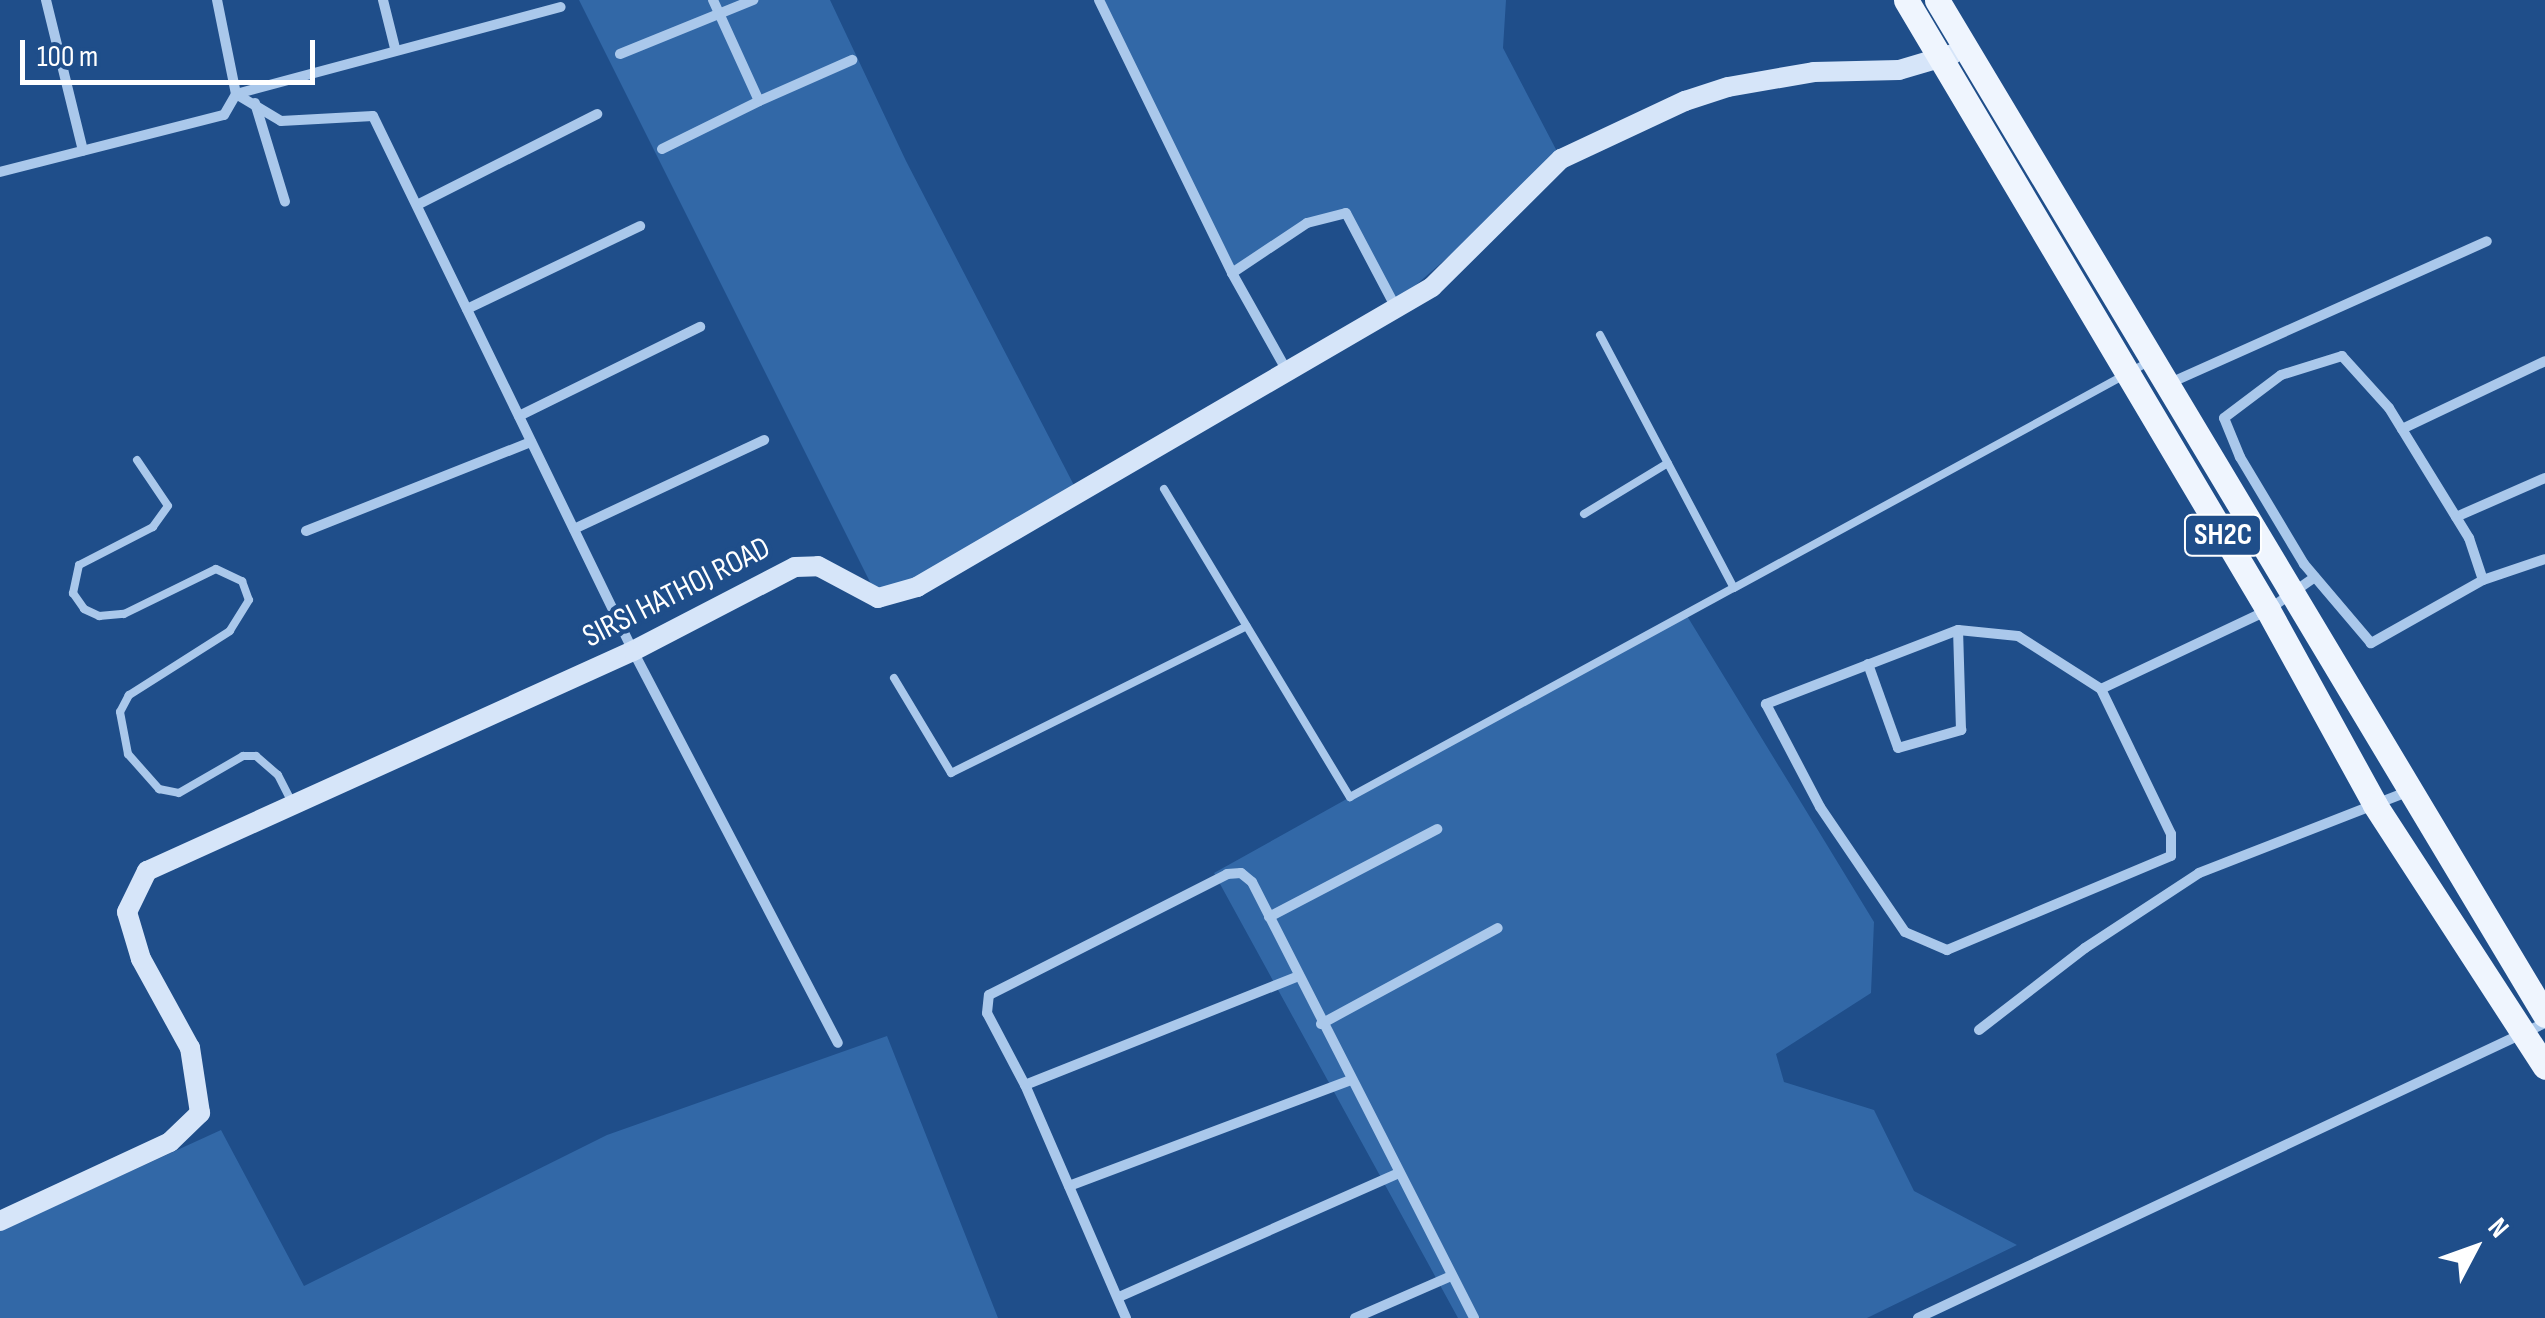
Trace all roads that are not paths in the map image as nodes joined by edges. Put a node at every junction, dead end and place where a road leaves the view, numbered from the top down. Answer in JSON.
{"nodes":[{"id":1,"x":46,"y":0,"type":"edge"},
{"id":2,"x":217,"y":0,"type":"edge"},
{"id":3,"x":383,"y":0,"type":"edge"},
{"id":4,"x":713,"y":0,"type":"edge"},
{"id":5,"x":753,"y":0,"type":"edge"},
{"id":6,"x":1098,"y":0,"type":"edge"},
{"id":7,"x":1906,"y":0,"type":"edge"},
{"id":8,"x":1937,"y":0,"type":"edge"},
{"id":9,"x":561,"y":7,"type":"dead end"},
{"id":10,"x":719,"y":14,"type":"junction"},
{"id":11,"x":396,"y":48,"type":"junction"},
{"id":12,"x":620,"y":54,"type":"dead end"},
{"id":13,"x":1952,"y":54,"type":"junction"},
{"id":14,"x":852,"y":60,"type":"dead end"},
{"id":15,"x":252,"y":89,"type":"junction"},
{"id":16,"x":236,"y":94,"type":"junction"},
{"id":17,"x":759,"y":101,"type":"junction"},
{"id":18,"x":255,"y":105,"type":"junction"},
{"id":19,"x":598,"y":114,"type":"dead end"},
{"id":20,"x":662,"y":150,"type":"dead end"},
{"id":21,"x":83,"y":151,"type":"junction"},
{"id":22,"x":0,"y":172,"type":"edge"},
{"id":23,"x":285,"y":202,"type":"dead end"},
{"id":24,"x":417,"y":205,"type":"junction"},
{"id":25,"x":640,"y":226,"type":"dead end"},
{"id":26,"x":2487,"y":242,"type":"dead end"},
{"id":27,"x":1232,"y":273,"type":"junction"},
{"id":28,"x":1394,"y":304,"type":"junction"},
{"id":29,"x":467,"y":309,"type":"junction"},
{"id":30,"x":700,"y":326,"type":"dead end"},
{"id":31,"x":1600,"y":335,"type":"dead end"},
{"id":32,"x":2150,"y":361,"type":"junction"},
{"id":33,"x":2545,"y":361,"type":"edge"},
{"id":34,"x":1287,"y":371,"type":"junction"},
{"id":35,"x":2128,"y":376,"type":"junction"},
{"id":36,"x":2164,"y":385,"type":"junction"},
{"id":37,"x":519,"y":416,"type":"junction"},
{"id":38,"x":2402,"y":428,"type":"junction"},
{"id":39,"x":764,"y":440,"type":"dead end"},
{"id":40,"x":531,"y":442,"type":"junction"},
{"id":41,"x":138,"y":460,"type":"dead end"},
{"id":42,"x":1668,"y":463,"type":"junction"},
{"id":43,"x":2545,"y":478,"type":"edge"},
{"id":44,"x":1164,"y":489,"type":"dead end"},
{"id":45,"x":1584,"y":514,"type":"dead end"},
{"id":46,"x":2456,"y":516,"type":"junction"},
{"id":47,"x":574,"y":528,"type":"junction"},
{"id":48,"x":306,"y":531,"type":"dead end"},
{"id":49,"x":2545,"y":559,"type":"edge"},
{"id":50,"x":2314,"y":577,"type":"junction"},
{"id":51,"x":2483,"y":580,"type":"junction"},
{"id":52,"x":1734,"y":588,"type":"junction"},
{"id":53,"x":2290,"y":596,"type":"junction"},
{"id":54,"x":2268,"y":610,"type":"junction"},
{"id":55,"x":1248,"y":626,"type":"junction"},
{"id":56,"x":1958,"y":630,"type":"junction"},
{"id":57,"x":633,"y":650,"type":"junction"},
{"id":58,"x":1868,"y":664,"type":"junction"},
{"id":59,"x":894,"y":678,"type":"dead end"},
{"id":60,"x":2101,"y":689,"type":"junction"},
{"id":61,"x":2408,"y":792,"type":"junction"},
{"id":62,"x":2375,"y":805,"type":"junction"},
{"id":63,"x":294,"y":808,"type":"junction"},
{"id":64,"x":1437,"y":829,"type":"dead end"},
{"id":65,"x":1269,"y":916,"type":"junction"},
{"id":66,"x":1498,"y":928,"type":"dead end"},
{"id":67,"x":1298,"y":976,"type":"junction"},
{"id":68,"x":2545,"y":1015,"type":"edge"},
{"id":69,"x":1321,"y":1024,"type":"junction"},
{"id":70,"x":2534,"y":1029,"type":"edge"},
{"id":71,"x":1979,"y":1030,"type":"dead end"},
{"id":72,"x":838,"y":1043,"type":"dead end"},
{"id":73,"x":2545,"y":1067,"type":"edge"},
{"id":74,"x":1349,"y":1081,"type":"junction"},
{"id":75,"x":1026,"y":1085,"type":"junction"},
{"id":76,"x":1397,"y":1174,"type":"junction"},
{"id":77,"x":1068,"y":1186,"type":"junction"},
{"id":78,"x":0,"y":1220,"type":"edge"},
{"id":79,"x":1451,"y":1276,"type":"junction"},
{"id":80,"x":1118,"y":1297,"type":"junction"},
{"id":81,"x":1126,"y":1318,"type":"edge"},
{"id":82,"x":1354,"y":1318,"type":"edge"},
{"id":83,"x":1474,"y":1318,"type":"edge"},
{"id":84,"x":1918,"y":1318,"type":"edge"}],
"edges":[{"from":1,"to":21,"type":"street"},
{"from":2,"to":16,"type":"street"},
{"from":3,"to":11,"type":"street"},
{"from":4,"to":10,"type":"street"},
{"from":5,"to":10,"type":"street"},
{"from":6,"to":27,"type":"street"},
{"from":7,"to":13,"type":"main road","number":"SH2C"},
{"from":8,"to":13,"type":"main road","number":"SH2C"},
{"from":9,"to":11,"type":"street"},
{"from":10,"to":12,"type":"street"},
{"from":10,"to":17,"type":"street"},
{"from":11,"to":15,"type":"street"},
{"from":13,"to":28,"type":"street","name":"SIRSI HATHOJ ROAD"},
{"from":13,"to":32,"type":"main road","number":"SH2C"},
{"from":13,"to":35,"type":"main road","number":"SH2C"},
{"from":14,"to":17,"type":"street"},
{"from":15,"to":16,"type":"street"},
{"from":15,"to":18,"type":"street"},
{"from":16,"to":18,"type":"street"},
{"from":16,"to":21,"type":"street"},
{"from":17,"to":20,"type":"street"},
{"from":18,"to":23,"type":"street"},
{"from":18,"to":24,"type":"street"},
{"from":19,"to":24,"type":"street"},
{"from":21,"to":22,"type":"street"},
{"from":24,"to":29,"type":"street"},
{"from":25,"to":29,"type":"street"},
{"from":26,"to":36,"type":"street"},
{"from":27,"to":28,"type":"street"},
{"from":27,"to":34,"type":"street"},
{"from":28,"to":34,"type":"street","name":"SIRSI HATHOJ ROAD"},
{"from":29,"to":37,"type":"street"},
{"from":30,"to":37,"type":"street"},
{"from":31,"to":42,"type":"lane"},
{"from":32,"to":35,"type":"lane"},
{"from":32,"to":36,"type":"main road","number":"SH2C"},
{"from":33,"to":38,"type":"street"},
{"from":34,"to":57,"type":"street","name":"SIRSI HATHOJ ROAD"},
{"from":35,"to":52,"type":"lane"},
{"from":35,"to":54,"type":"main road","number":"SH2C"},
{"from":36,"to":53,"type":"main road","number":"SH2C"},
{"from":37,"to":40,"type":"street"},
{"from":38,"to":46,"type":"street"},
{"from":38,"to":50,"type":"street"},
{"from":39,"to":47,"type":"street"},
{"from":40,"to":47,"type":"street"},
{"from":40,"to":48,"type":"street"},
{"from":41,"to":63,"type":"lane"},
{"from":42,"to":45,"type":"lane"},
{"from":42,"to":52,"type":"lane"},
{"from":43,"to":46,"type":"street"},
{"from":44,"to":55,"type":"lane"},
{"from":46,"to":51,"type":"street"},
{"from":47,"to":57,"type":"street"},
{"from":49,"to":51,"type":"street"},
{"from":50,"to":51,"type":"street"},
{"from":50,"to":53,"type":"street"},
{"from":52,"to":55,"type":"lane"},
{"from":53,"to":54,"type":"street"},
{"from":53,"to":61,"type":"main road","number":"SH2C"},
{"from":54,"to":60,"type":"street"},
{"from":54,"to":62,"type":"main road","number":"SH2C"},
{"from":55,"to":59,"type":"lane"},
{"from":56,"to":58,"type":"street"},
{"from":56,"to":58,"type":"street"},
{"from":56,"to":60,"type":"street"},
{"from":57,"to":63,"type":"street","name":"SIRSI HATHOJ ROAD"},
{"from":57,"to":72,"type":"street"},
{"from":58,"to":60,"type":"street"},
{"from":61,"to":62,"type":"street"},
{"from":61,"to":68,"type":"main road","number":"SH2C"},
{"from":62,"to":70,"type":"main road","number":"SH2C"},
{"from":62,"to":71,"type":"street"},
{"from":63,"to":78,"type":"street","name":"SIRSI HATHOJ ROAD"},
{"from":64,"to":65,"type":"street"},
{"from":65,"to":67,"type":"street"},
{"from":65,"to":75,"type":"street"},
{"from":66,"to":69,"type":"street"},
{"from":67,"to":69,"type":"street"},
{"from":67,"to":75,"type":"street"},
{"from":69,"to":74,"type":"street"},
{"from":70,"to":73,"type":"main road","number":"SH2C"},
{"from":70,"to":84,"type":"street"},
{"from":74,"to":76,"type":"street"},
{"from":74,"to":77,"type":"street"},
{"from":75,"to":77,"type":"street"},
{"from":76,"to":79,"type":"street"},
{"from":76,"to":80,"type":"street"},
{"from":77,"to":80,"type":"street"},
{"from":79,"to":82,"type":"street"},
{"from":79,"to":83,"type":"street"},
{"from":80,"to":81,"type":"street"}]}
